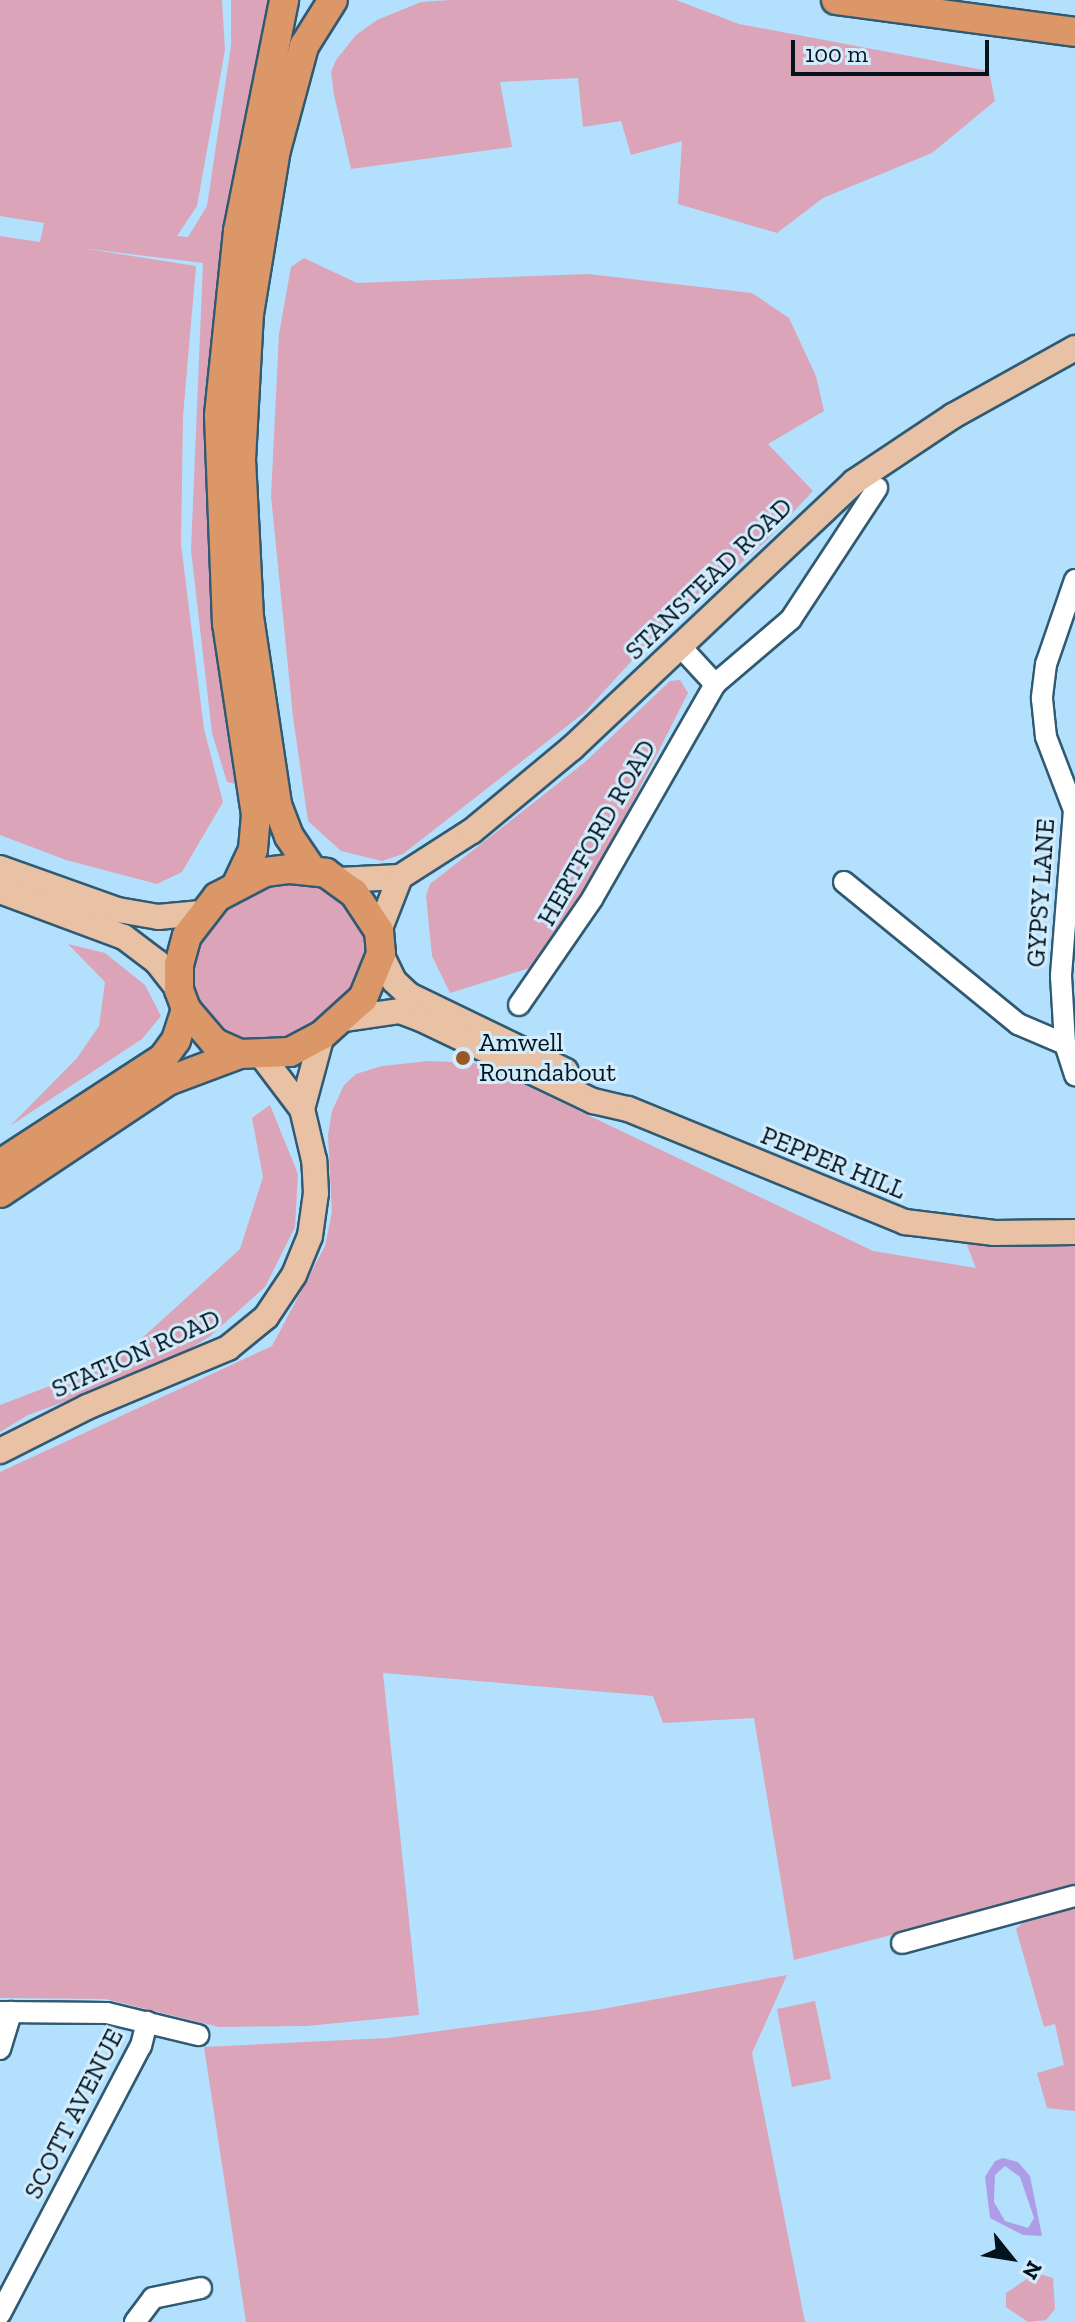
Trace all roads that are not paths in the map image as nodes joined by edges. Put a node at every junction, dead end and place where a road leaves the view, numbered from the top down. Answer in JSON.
{"nodes":[{"id":1,"x":284,"y":0,"type":"edge"},
{"id":2,"x":333,"y":0,"type":"edge"},
{"id":3,"x":836,"y":0,"type":"edge"},
{"id":4,"x":955,"y":0,"type":"edge"},
{"id":5,"x":1075,"y":24,"type":"edge"},
{"id":6,"x":1075,"y":32,"type":"edge"},
{"id":7,"x":1075,"y":348,"type":"edge"},
{"id":8,"x":877,"y":488,"type":"dead end"},
{"id":9,"x":1075,"y":580,"type":"edge"},
{"id":10,"x":680,"y":646,"type":"junction"},
{"id":11,"x":715,"y":684,"type":"junction"},
{"id":12,"x":0,"y":868,"type":"edge"},
{"id":13,"x":325,"y":875,"type":"junction"},
{"id":14,"x":400,"y":877,"type":"junction"},
{"id":15,"x":844,"y":882,"type":"dead end"},
{"id":16,"x":237,"y":884,"type":"junction"},
{"id":17,"x":0,"y":891,"type":"edge"},
{"id":18,"x":201,"y":913,"type":"junction"},
{"id":19,"x":380,"y":942,"type":"junction"},
{"id":20,"x":182,"y":1000,"type":"junction"},
{"id":21,"x":519,"y":1005,"type":"dead end"},
{"id":22,"x":333,"y":1027,"type":"junction"},
{"id":23,"x":1065,"y":1044,"type":"junction"},
{"id":24,"x":250,"y":1055,"type":"junction"},
{"id":25,"x":1075,"y":1075,"type":"edge"},
{"id":26,"x":302,"y":1109,"type":"junction"},
{"id":27,"x":628,"y":1109,"type":"junction"},
{"id":28,"x":0,"y":1164,"type":"edge"},
{"id":29,"x":0,"y":1193,"type":"edge"},
{"id":30,"x":1075,"y":1232,"type":"edge"},
{"id":31,"x":0,"y":1451,"type":"edge"},
{"id":32,"x":1075,"y":1896,"type":"edge"},
{"id":33,"x":902,"y":1943,"type":"dead end"},
{"id":34,"x":6,"y":2012,"type":"edge"},
{"id":35,"x":147,"y":2022,"type":"junction"},
{"id":36,"x":198,"y":2035,"type":"dead end"},
{"id":37,"x":0,"y":2049,"type":"edge"},
{"id":38,"x":201,"y":2288,"type":"dead end"},
{"id":39,"x":0,"y":2314,"type":"edge"},
{"id":40,"x":135,"y":2322,"type":"edge"}],
"edges":[{"from":1,"to":16,"type":"highway"},
{"from":2,"to":13,"type":"highway"},
{"from":3,"to":6,"type":"highway"},
{"from":4,"to":5,"type":"highway"},
{"from":7,"to":10,"type":"main road","name":"STANSTEAD ROAD"},
{"from":8,"to":11,"type":"street","name":"HERTFORD ROAD"},
{"from":9,"to":23,"type":"street","name":"GYPSY LANE"},
{"from":10,"to":11,"type":"street"},
{"from":10,"to":14,"type":"main road","name":"STANSTEAD ROAD"},
{"from":11,"to":21,"type":"street","name":"HERTFORD ROAD"},
{"from":12,"to":18,"type":"main road"},
{"from":13,"to":14,"type":"main road"},
{"from":13,"to":16,"type":"highway"},
{"from":13,"to":19,"type":"highway"},
{"from":14,"to":19,"type":"main road"},
{"from":15,"to":23,"type":"street"},
{"from":16,"to":18,"type":"highway"},
{"from":17,"to":20,"type":"main road"},
{"from":18,"to":20,"type":"highway"},
{"from":19,"to":22,"type":"highway"},
{"from":19,"to":27,"type":"main road","name":"PEPPER HILL"},
{"from":20,"to":24,"type":"highway"},
{"from":20,"to":28,"type":"highway"},
{"from":22,"to":24,"type":"highway"},
{"from":22,"to":26,"type":"main road","name":"STATION ROAD"},
{"from":22,"to":27,"type":"main road","name":"PEPPER HILL"},
{"from":23,"to":25,"type":"street","name":"GYPSY LANE"},
{"from":24,"to":26,"type":"main road","name":"STATION ROAD"},
{"from":24,"to":29,"type":"highway"},
{"from":26,"to":31,"type":"main road","name":"STATION ROAD"},
{"from":27,"to":30,"type":"main road","name":"PEPPER HILL"},
{"from":32,"to":33,"type":"street"},
{"from":34,"to":35,"type":"street"},
{"from":34,"to":37,"type":"street"},
{"from":35,"to":36,"type":"street"},
{"from":35,"to":39,"type":"street","name":"SCOTT AVENUE"},
{"from":38,"to":40,"type":"street"}]}
